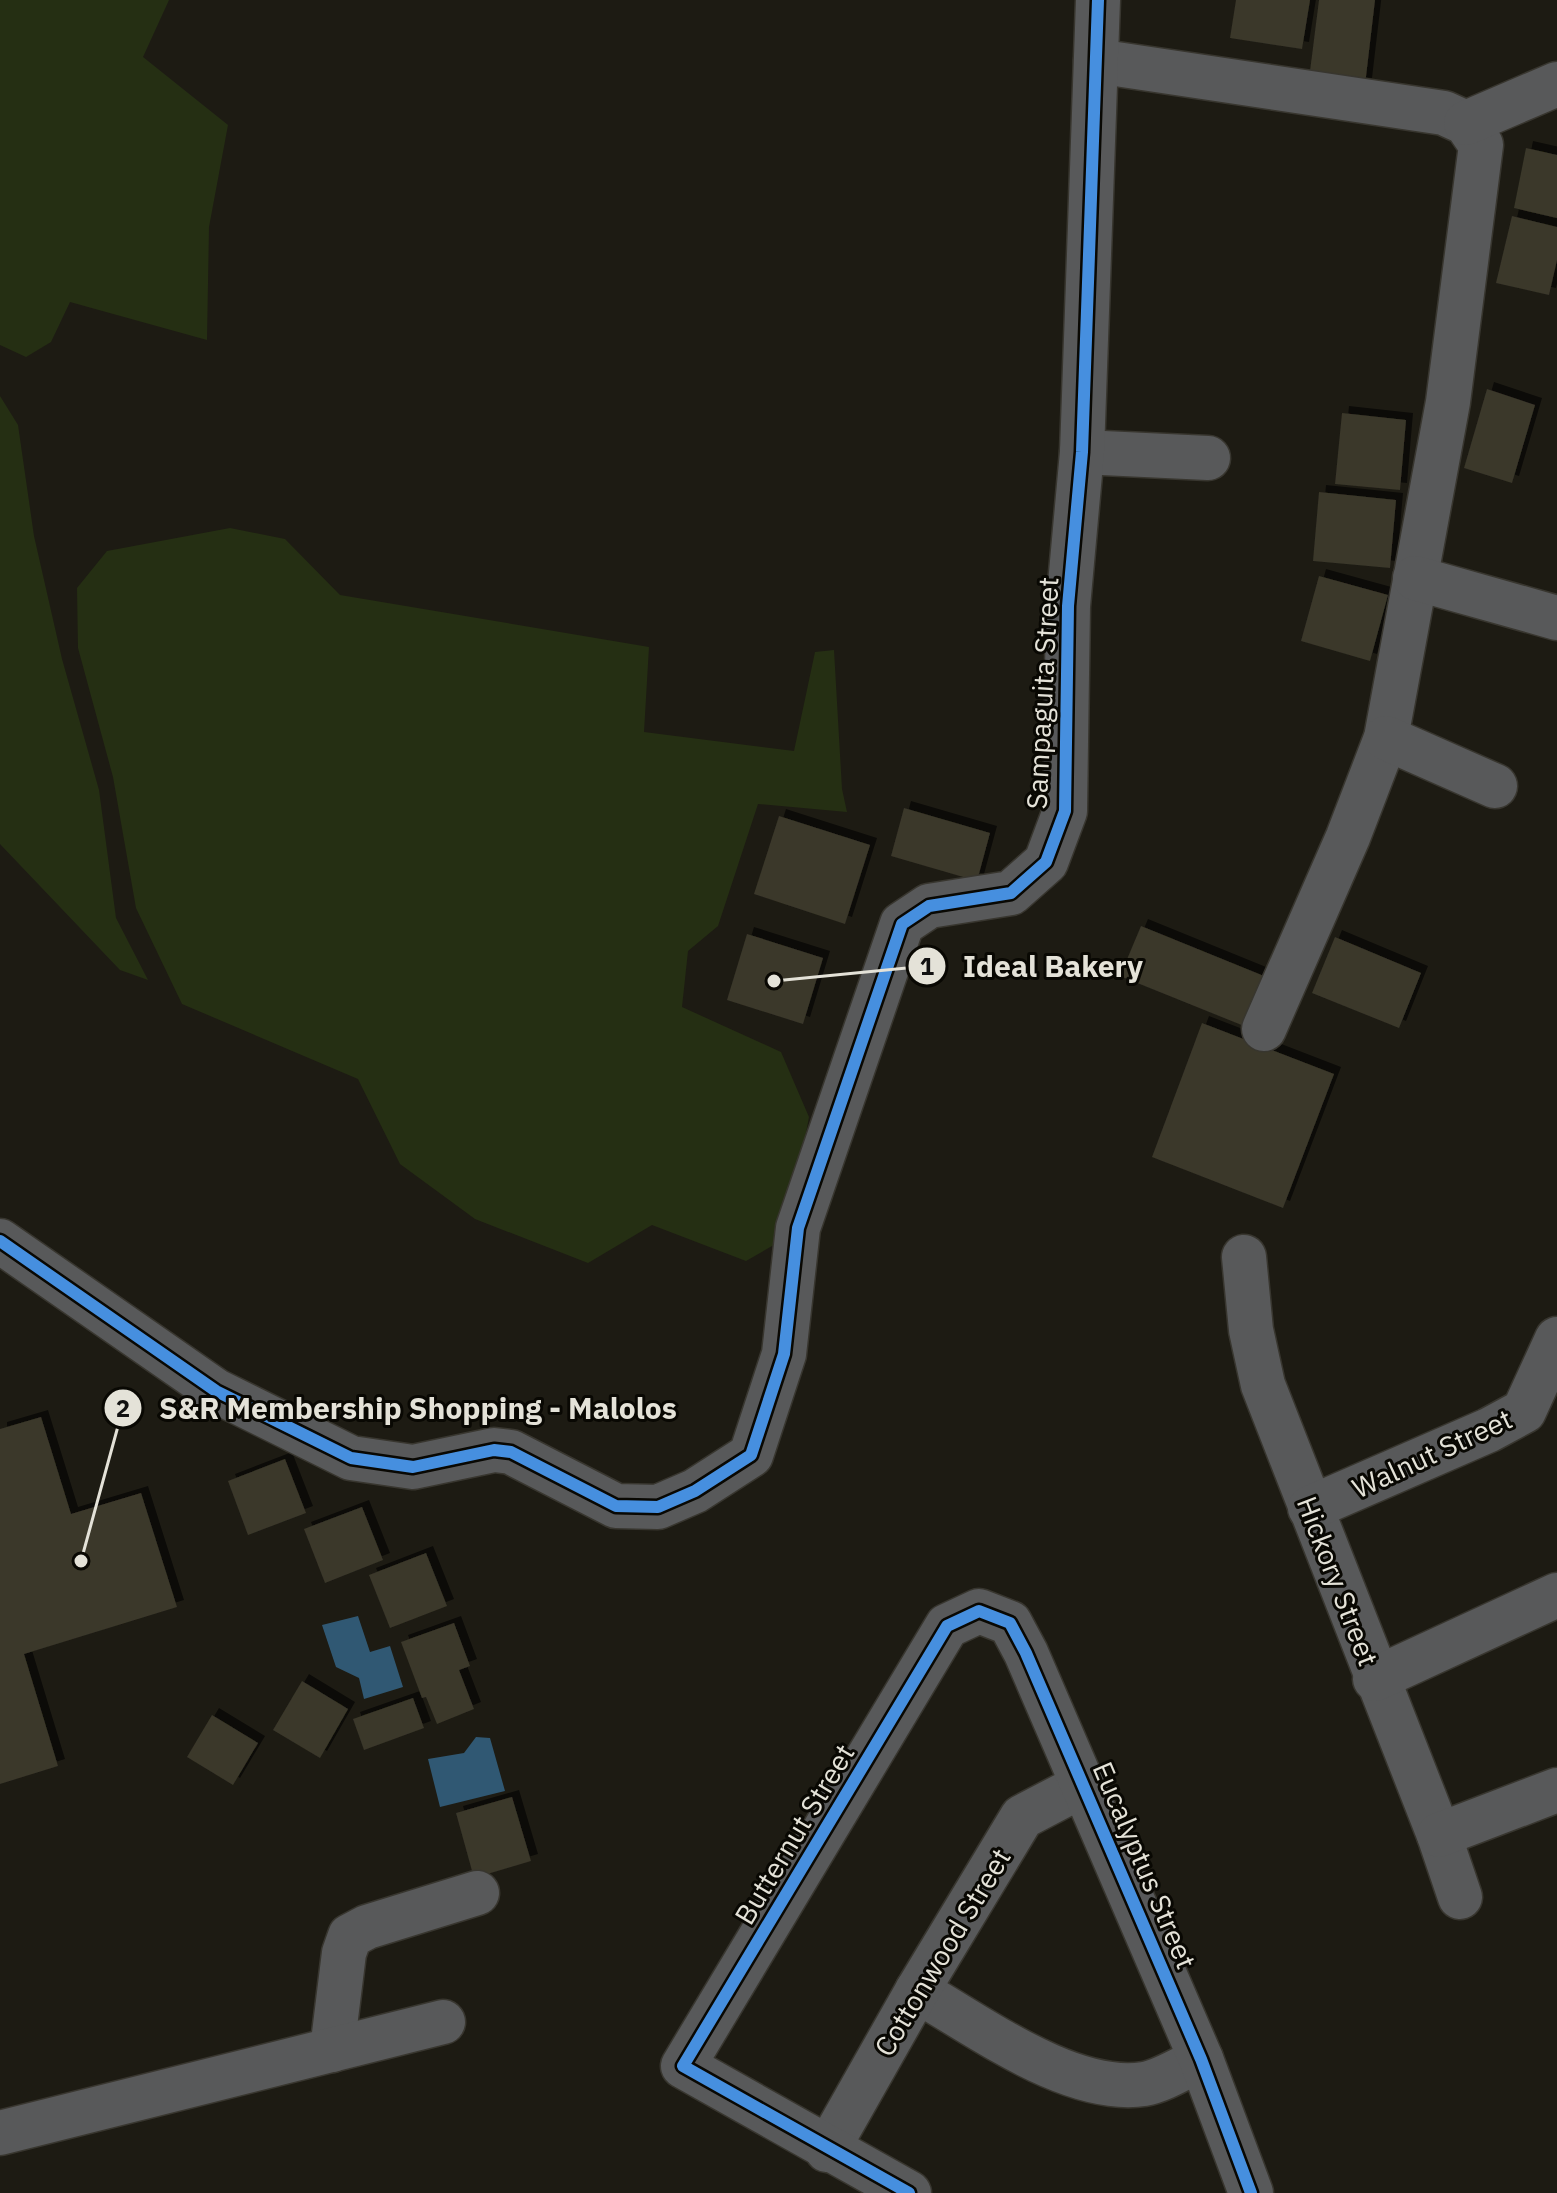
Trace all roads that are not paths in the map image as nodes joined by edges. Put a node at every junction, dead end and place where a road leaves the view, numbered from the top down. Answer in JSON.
{"nodes":[{"id":1,"x":1098,"y":0,"type":"edge"},
{"id":2,"x":1096,"y":61,"type":"junction"},
{"id":3,"x":1557,"y":84,"type":"edge"},
{"id":4,"x":1466,"y":123,"type":"junction"},
{"id":5,"x":1082,"y":452,"type":"junction"},
{"id":6,"x":1208,"y":458,"type":"dead end"},
{"id":7,"x":1415,"y":578,"type":"junction"},
{"id":8,"x":1557,"y":618,"type":"edge"},
{"id":9,"x":1386,"y":738,"type":"junction"},
{"id":10,"x":1495,"y":786,"type":"dead end"},
{"id":11,"x":1264,"y":1029,"type":"dead end"},
{"id":12,"x":0,"y":1241,"type":"edge"},
{"id":13,"x":1244,"y":1257,"type":"dead end"},
{"id":14,"x":1557,"y":1339,"type":"edge"},
{"id":15,"x":1310,"y":1508,"type":"junction"},
{"id":16,"x":1557,"y":1595,"type":"edge"},
{"id":17,"x":947,"y":1626,"type":"joint"},
{"id":18,"x":1375,"y":1679,"type":"junction"},
{"id":19,"x":1085,"y":1784,"type":"junction"},
{"id":20,"x":1557,"y":1790,"type":"edge"},
{"id":21,"x":1439,"y":1835,"type":"junction"},
{"id":22,"x":477,"y":1893,"type":"dead end"},
{"id":23,"x":1460,"y":1897,"type":"dead end"},
{"id":24,"x":917,"y":1991,"type":"junction"},
{"id":25,"x":443,"y":2022,"type":"dead end"},
{"id":26,"x":332,"y":2050,"type":"junction"},
{"id":27,"x":1201,"y":2059,"type":"junction"},
{"id":28,"x":0,"y":2133,"type":"edge"},
{"id":29,"x":827,"y":2150,"type":"junction"},
{"id":30,"x":909,"y":2193,"type":"edge"},
{"id":31,"x":1251,"y":2193,"type":"edge"}],
"edges":[{"from":1,"to":2,"type":"street","name":"Sampaguita Street"},
{"from":2,"to":4,"type":"street"},
{"from":2,"to":5,"type":"street","name":"Sampaguita Street"},
{"from":3,"to":4,"type":"street"},
{"from":4,"to":7,"type":"street"},
{"from":5,"to":6,"type":"street"},
{"from":5,"to":12,"type":"street","name":"Sampaguita Street"},
{"from":7,"to":8,"type":"street"},
{"from":7,"to":9,"type":"street"},
{"from":9,"to":10,"type":"street"},
{"from":9,"to":11,"type":"street"},
{"from":13,"to":15,"type":"street","name":"Hickory Street"},
{"from":14,"to":15,"type":"street","name":"Walnut Street"},
{"from":15,"to":18,"type":"street","name":"Hickory Street"},
{"from":16,"to":18,"type":"street"},
{"from":17,"to":19,"type":"street","name":"Eucalyptus Street"},
{"from":17,"to":29,"type":"street","name":"Butternut Street"},
{"from":18,"to":21,"type":"street","name":"Hickory Street"},
{"from":19,"to":24,"type":"street","name":"Cottonwood Street"},
{"from":19,"to":27,"type":"street","name":"Eucalyptus Street"},
{"from":20,"to":21,"type":"street"},
{"from":21,"to":23,"type":"street","name":"Hickory Street"},
{"from":22,"to":26,"type":"street"},
{"from":24,"to":27,"type":"street"},
{"from":24,"to":29,"type":"street","name":"Cottonwood Street"},
{"from":25,"to":26,"type":"street"},
{"from":26,"to":28,"type":"street"},
{"from":27,"to":31,"type":"street","name":"Eucalyptus Street"},
{"from":29,"to":30,"type":"street"}]}
